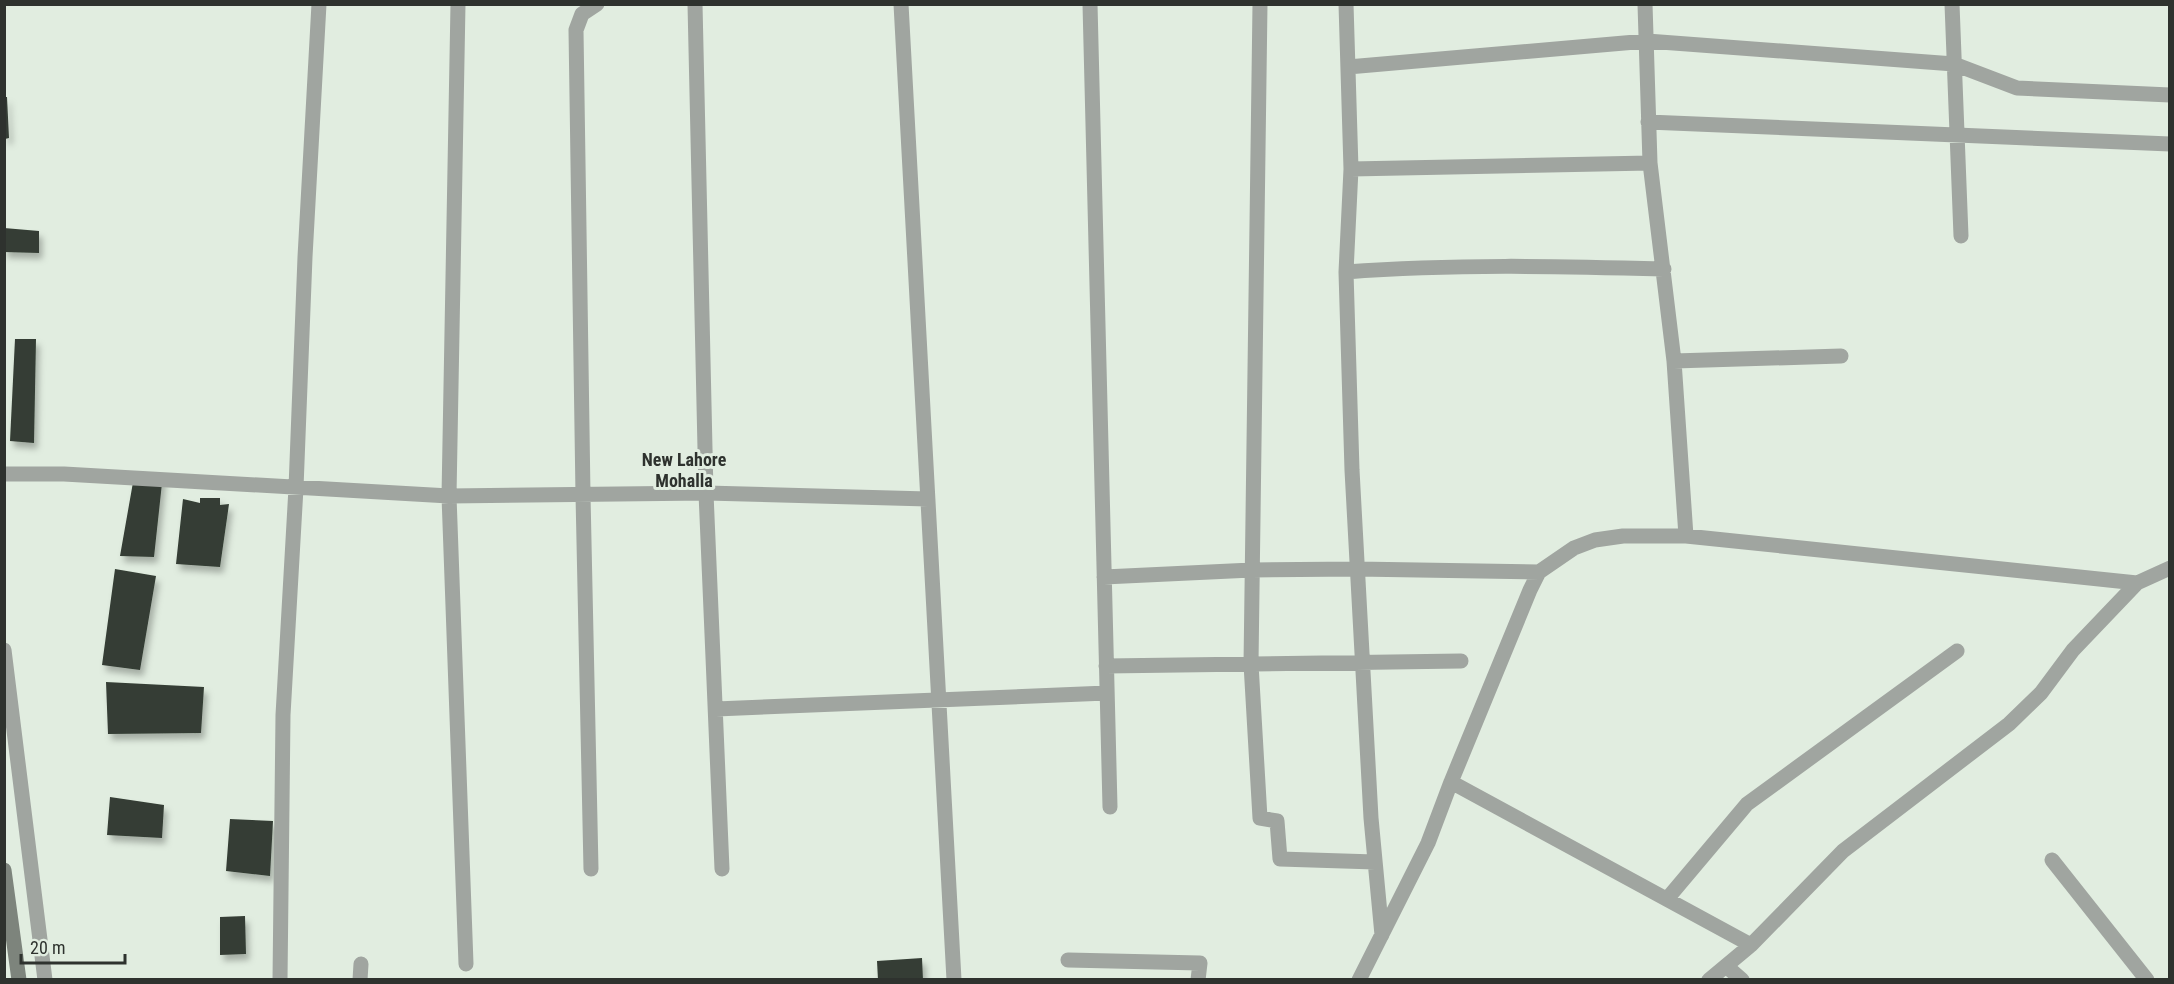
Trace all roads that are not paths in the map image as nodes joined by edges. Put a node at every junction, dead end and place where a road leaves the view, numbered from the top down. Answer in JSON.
{"nodes":[{"id":1,"x":319,"y":4,"type":"edge"},
{"id":2,"x":458,"y":4,"type":"edge"},
{"id":3,"x":597,"y":4,"type":"edge"},
{"id":4,"x":695,"y":4,"type":"edge"},
{"id":5,"x":901,"y":4,"type":"edge"},
{"id":6,"x":1090,"y":4,"type":"edge"},
{"id":7,"x":1260,"y":4,"type":"edge"},
{"id":8,"x":1346,"y":4,"type":"edge"},
{"id":9,"x":1645,"y":4,"type":"edge"},
{"id":10,"x":1952,"y":4,"type":"edge"},
{"id":11,"x":1647,"y":41,"type":"junction"},
{"id":12,"x":1954,"y":64,"type":"junction"},
{"id":13,"x":1348,"y":67,"type":"junction"},
{"id":14,"x":2169,"y":95,"type":"edge"},
{"id":15,"x":1648,"y":122,"type":"junction"},
{"id":16,"x":1957,"y":134,"type":"junction"},
{"id":17,"x":2169,"y":144,"type":"edge"},
{"id":18,"x":1650,"y":163,"type":"junction"},
{"id":19,"x":1351,"y":169,"type":"junction"},
{"id":20,"x":1960,"y":236,"type":"dead end"},
{"id":21,"x":1664,"y":268,"type":"junction"},
{"id":22,"x":1346,"y":273,"type":"junction"},
{"id":23,"x":1841,"y":356,"type":"dead end"},
{"id":24,"x":1674,"y":361,"type":"junction"},
{"id":25,"x":4,"y":474,"type":"edge"},
{"id":26,"x":296,"y":488,"type":"junction"},
{"id":27,"x":706,"y":493,"type":"junction"},
{"id":28,"x":583,"y":495,"type":"junction"},
{"id":29,"x":449,"y":496,"type":"junction"},
{"id":30,"x":928,"y":499,"type":"junction"},
{"id":31,"x":1686,"y":536,"type":"junction"},
{"id":32,"x":2169,"y":568,"type":"edge"},
{"id":33,"x":1357,"y":569,"type":"junction"},
{"id":34,"x":1252,"y":570,"type":"junction"},
{"id":35,"x":1539,"y":573,"type":"junction"},
{"id":36,"x":1104,"y":578,"type":"junction"},
{"id":37,"x":2137,"y":583,"type":"junction"},
{"id":38,"x":4,"y":650,"type":"edge"},
{"id":39,"x":1957,"y":651,"type":"dead end"},
{"id":40,"x":1461,"y":661,"type":"dead end"},
{"id":41,"x":1363,"y":663,"type":"junction"},
{"id":42,"x":1251,"y":664,"type":"junction"},
{"id":43,"x":1106,"y":666,"type":"junction"},
{"id":44,"x":1107,"y":693,"type":"junction"},
{"id":45,"x":938,"y":699,"type":"junction"},
{"id":46,"x":716,"y":709,"type":"junction"},
{"id":47,"x":1451,"y":782,"type":"junction"},
{"id":48,"x":1110,"y":807,"type":"dead end"},
{"id":49,"x":2052,"y":860,"type":"dead end"},
{"id":50,"x":1375,"y":862,"type":"junction"},
{"id":51,"x":591,"y":868,"type":"dead end"},
{"id":52,"x":722,"y":869,"type":"dead end"},
{"id":53,"x":4,"y":870,"type":"edge"},
{"id":54,"x":1666,"y":899,"type":"junction"},
{"id":55,"x":1383,"y":935,"type":"junction"},
{"id":56,"x":1751,"y":945,"type":"junction"},
{"id":57,"x":1068,"y":960,"type":"dead end"},
{"id":58,"x":361,"y":964,"type":"dead end"},
{"id":59,"x":466,"y":964,"type":"dead end"},
{"id":60,"x":1725,"y":966,"type":"junction"},
{"id":61,"x":19,"y":980,"type":"edge"},
{"id":62,"x":45,"y":980,"type":"edge"},
{"id":63,"x":280,"y":980,"type":"edge"},
{"id":64,"x":360,"y":980,"type":"edge"},
{"id":65,"x":954,"y":980,"type":"edge"},
{"id":66,"x":1198,"y":980,"type":"edge"},
{"id":67,"x":1359,"y":980,"type":"edge"},
{"id":68,"x":1709,"y":980,"type":"edge"},
{"id":69,"x":1742,"y":980,"type":"edge"},
{"id":70,"x":2147,"y":980,"type":"edge"}],
"edges":[{"from":1,"to":26,"type":"street"},
{"from":2,"to":29,"type":"street"},
{"from":3,"to":28,"type":"street"},
{"from":4,"to":27,"type":"street"},
{"from":5,"to":30,"type":"street"},
{"from":6,"to":36,"type":"street"},
{"from":7,"to":34,"type":"street"},
{"from":8,"to":13,"type":"street"},
{"from":9,"to":11,"type":"street"},
{"from":10,"to":12,"type":"street"},
{"from":11,"to":12,"type":"street"},
{"from":11,"to":13,"type":"street"},
{"from":11,"to":15,"type":"street"},
{"from":12,"to":14,"type":"street"},
{"from":12,"to":16,"type":"street"},
{"from":13,"to":19,"type":"street"},
{"from":15,"to":16,"type":"street"},
{"from":15,"to":18,"type":"street"},
{"from":16,"to":17,"type":"street"},
{"from":16,"to":20,"type":"street"},
{"from":18,"to":19,"type":"street"},
{"from":18,"to":21,"type":"street"},
{"from":19,"to":22,"type":"street"},
{"from":21,"to":22,"type":"street"},
{"from":21,"to":24,"type":"street"},
{"from":22,"to":33,"type":"street"},
{"from":23,"to":24,"type":"street"},
{"from":24,"to":31,"type":"street"},
{"from":25,"to":26,"type":"street"},
{"from":26,"to":29,"type":"street"},
{"from":26,"to":63,"type":"street"},
{"from":27,"to":28,"type":"street"},
{"from":27,"to":30,"type":"street"},
{"from":27,"to":46,"type":"street"},
{"from":28,"to":29,"type":"street"},
{"from":28,"to":51,"type":"street"},
{"from":29,"to":59,"type":"street"},
{"from":30,"to":45,"type":"street"},
{"from":31,"to":35,"type":"street"},
{"from":31,"to":37,"type":"street"},
{"from":32,"to":37,"type":"street"},
{"from":33,"to":34,"type":"street"},
{"from":33,"to":35,"type":"street"},
{"from":33,"to":41,"type":"street"},
{"from":34,"to":36,"type":"street"},
{"from":34,"to":42,"type":"street"},
{"from":35,"to":47,"type":"street"},
{"from":36,"to":43,"type":"street"},
{"from":37,"to":56,"type":"street"},
{"from":38,"to":62,"type":"street"},
{"from":39,"to":54,"type":"street"},
{"from":40,"to":41,"type":"street"},
{"from":41,"to":42,"type":"street"},
{"from":41,"to":50,"type":"street"},
{"from":42,"to":43,"type":"street"},
{"from":42,"to":50,"type":"street"},
{"from":43,"to":44,"type":"street"},
{"from":44,"to":45,"type":"street"},
{"from":44,"to":48,"type":"street"},
{"from":45,"to":46,"type":"street"},
{"from":45,"to":65,"type":"street"},
{"from":46,"to":52,"type":"street"},
{"from":47,"to":54,"type":"street"},
{"from":47,"to":55,"type":"street"},
{"from":49,"to":70,"type":"street"},
{"from":50,"to":55,"type":"street"},
{"from":53,"to":61,"type":"main road"},
{"from":54,"to":56,"type":"street"},
{"from":55,"to":67,"type":"street"},
{"from":56,"to":60,"type":"street"},
{"from":57,"to":66,"type":"street"},
{"from":58,"to":64,"type":"street"},
{"from":60,"to":68,"type":"street"},
{"from":60,"to":69,"type":"street"}]}
